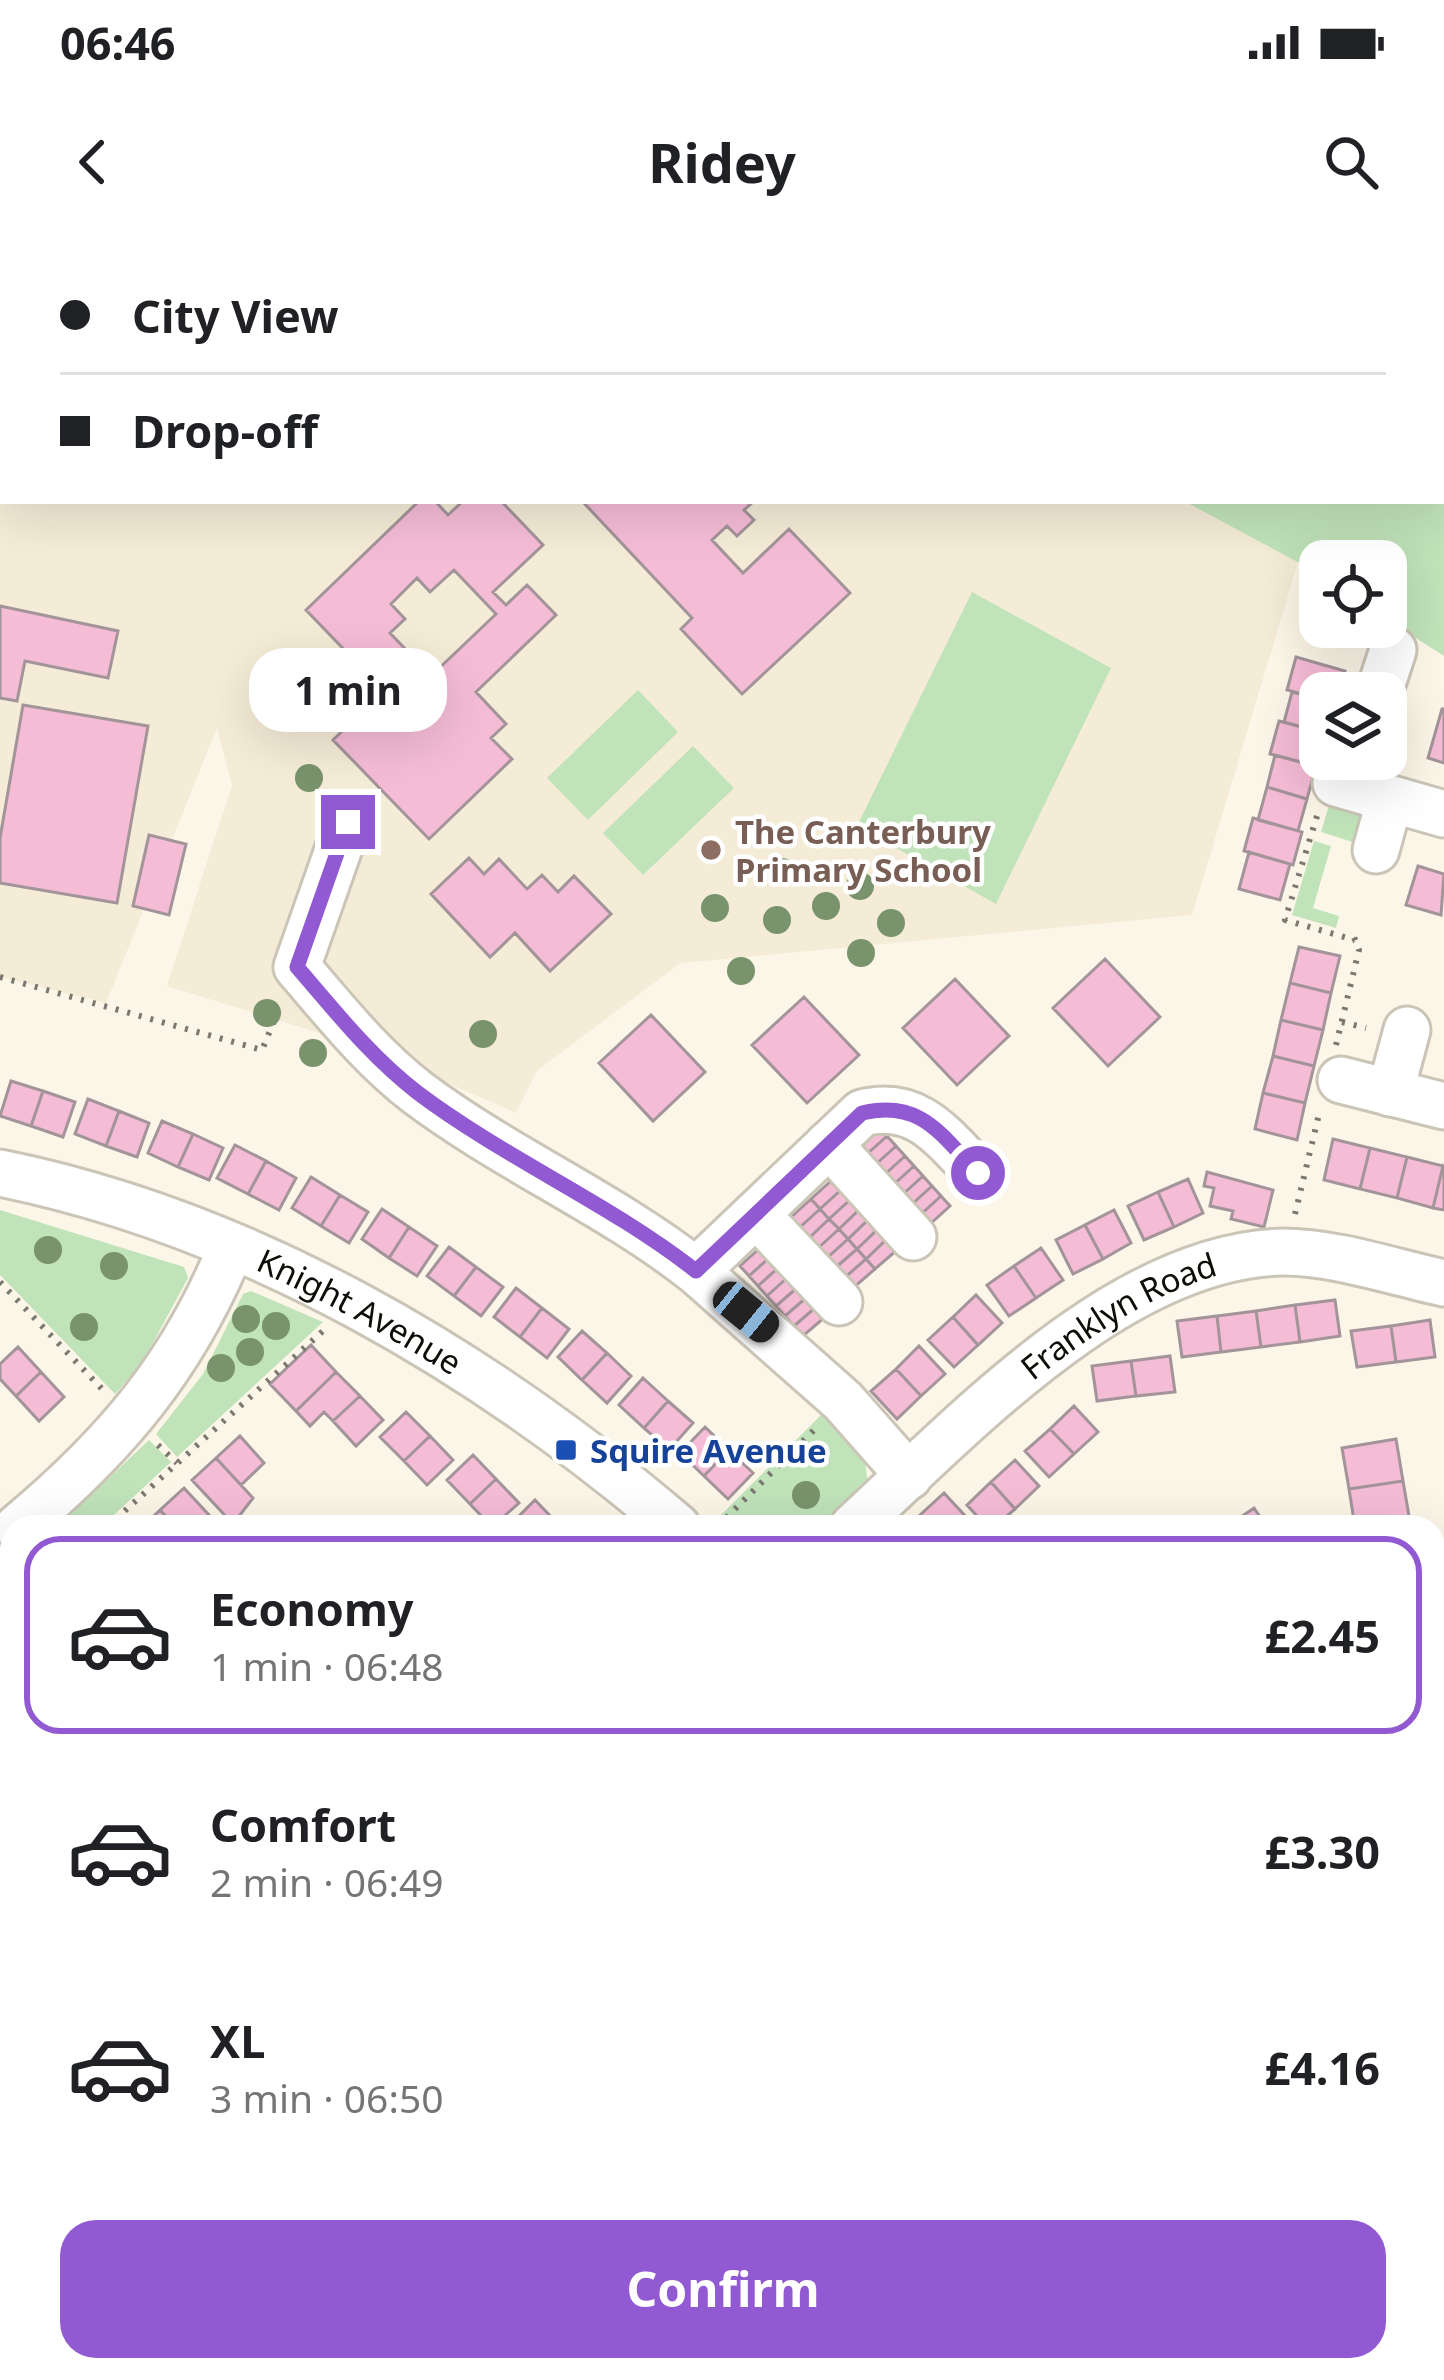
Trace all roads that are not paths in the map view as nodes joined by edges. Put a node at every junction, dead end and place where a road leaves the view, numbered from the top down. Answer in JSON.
{"nodes":[{"id":1,"x":1393,"y":650,"type":"dead end"},
{"id":2,"x":1386,"y":672,"type":"edge"},
{"id":3,"x":1351,"y":786,"type":"edge"},
{"id":4,"x":1444,"y":814,"type":"edge"},
{"id":5,"x":348,"y":822,"type":"dead end"},
{"id":6,"x":1376,"y":850,"type":"dead end"},
{"id":7,"x":1406,"y":1030,"type":"dead end"},
{"id":8,"x":1341,"y":1080,"type":"dead end"},
{"id":9,"x":1390,"y":1093,"type":"junction"},
{"id":10,"x":1444,"y":1106,"type":"edge"},
{"id":11,"x":829,"y":1144,"type":"junction"},
{"id":12,"x":975,"y":1157,"type":"dead end"},
{"id":13,"x":0,"y":1173,"type":"edge"},
{"id":14,"x":756,"y":1214,"type":"junction"},
{"id":15,"x":914,"y":1238,"type":"dead end"},
{"id":16,"x":231,"y":1248,"type":"junction"},
{"id":17,"x":696,"y":1271,"type":"junction"},
{"id":18,"x":1444,"y":1282,"type":"edge"},
{"id":19,"x":838,"y":1302,"type":"dead end"},
{"id":20,"x":909,"y":1476,"type":"junction"},
{"id":21,"x":30,"y":1515,"type":"edge"},
{"id":22,"x":662,"y":1515,"type":"edge"},
{"id":23,"x":866,"y":1515,"type":"edge"}],
"edges":[{"from":1,"to":2,"type":"street"},
{"from":3,"to":4,"type":"street"},
{"from":3,"to":6,"type":"street"},
{"from":5,"to":17,"type":"street"},
{"from":7,"to":9,"type":"street"},
{"from":8,"to":9,"type":"street"},
{"from":9,"to":10,"type":"street"},
{"from":11,"to":12,"type":"street"},
{"from":11,"to":14,"type":"street"},
{"from":11,"to":15,"type":"street"},
{"from":13,"to":16,"type":"street","name":"Knight Avenue"},
{"from":14,"to":17,"type":"street"},
{"from":14,"to":19,"type":"street"},
{"from":16,"to":21,"type":"street"},
{"from":16,"to":22,"type":"street","name":"Knight Avenue"},
{"from":17,"to":20,"type":"street"},
{"from":18,"to":20,"type":"street","name":"Franklyn Road"},
{"from":20,"to":23,"type":"street","name":"Franklyn Road"}]}
